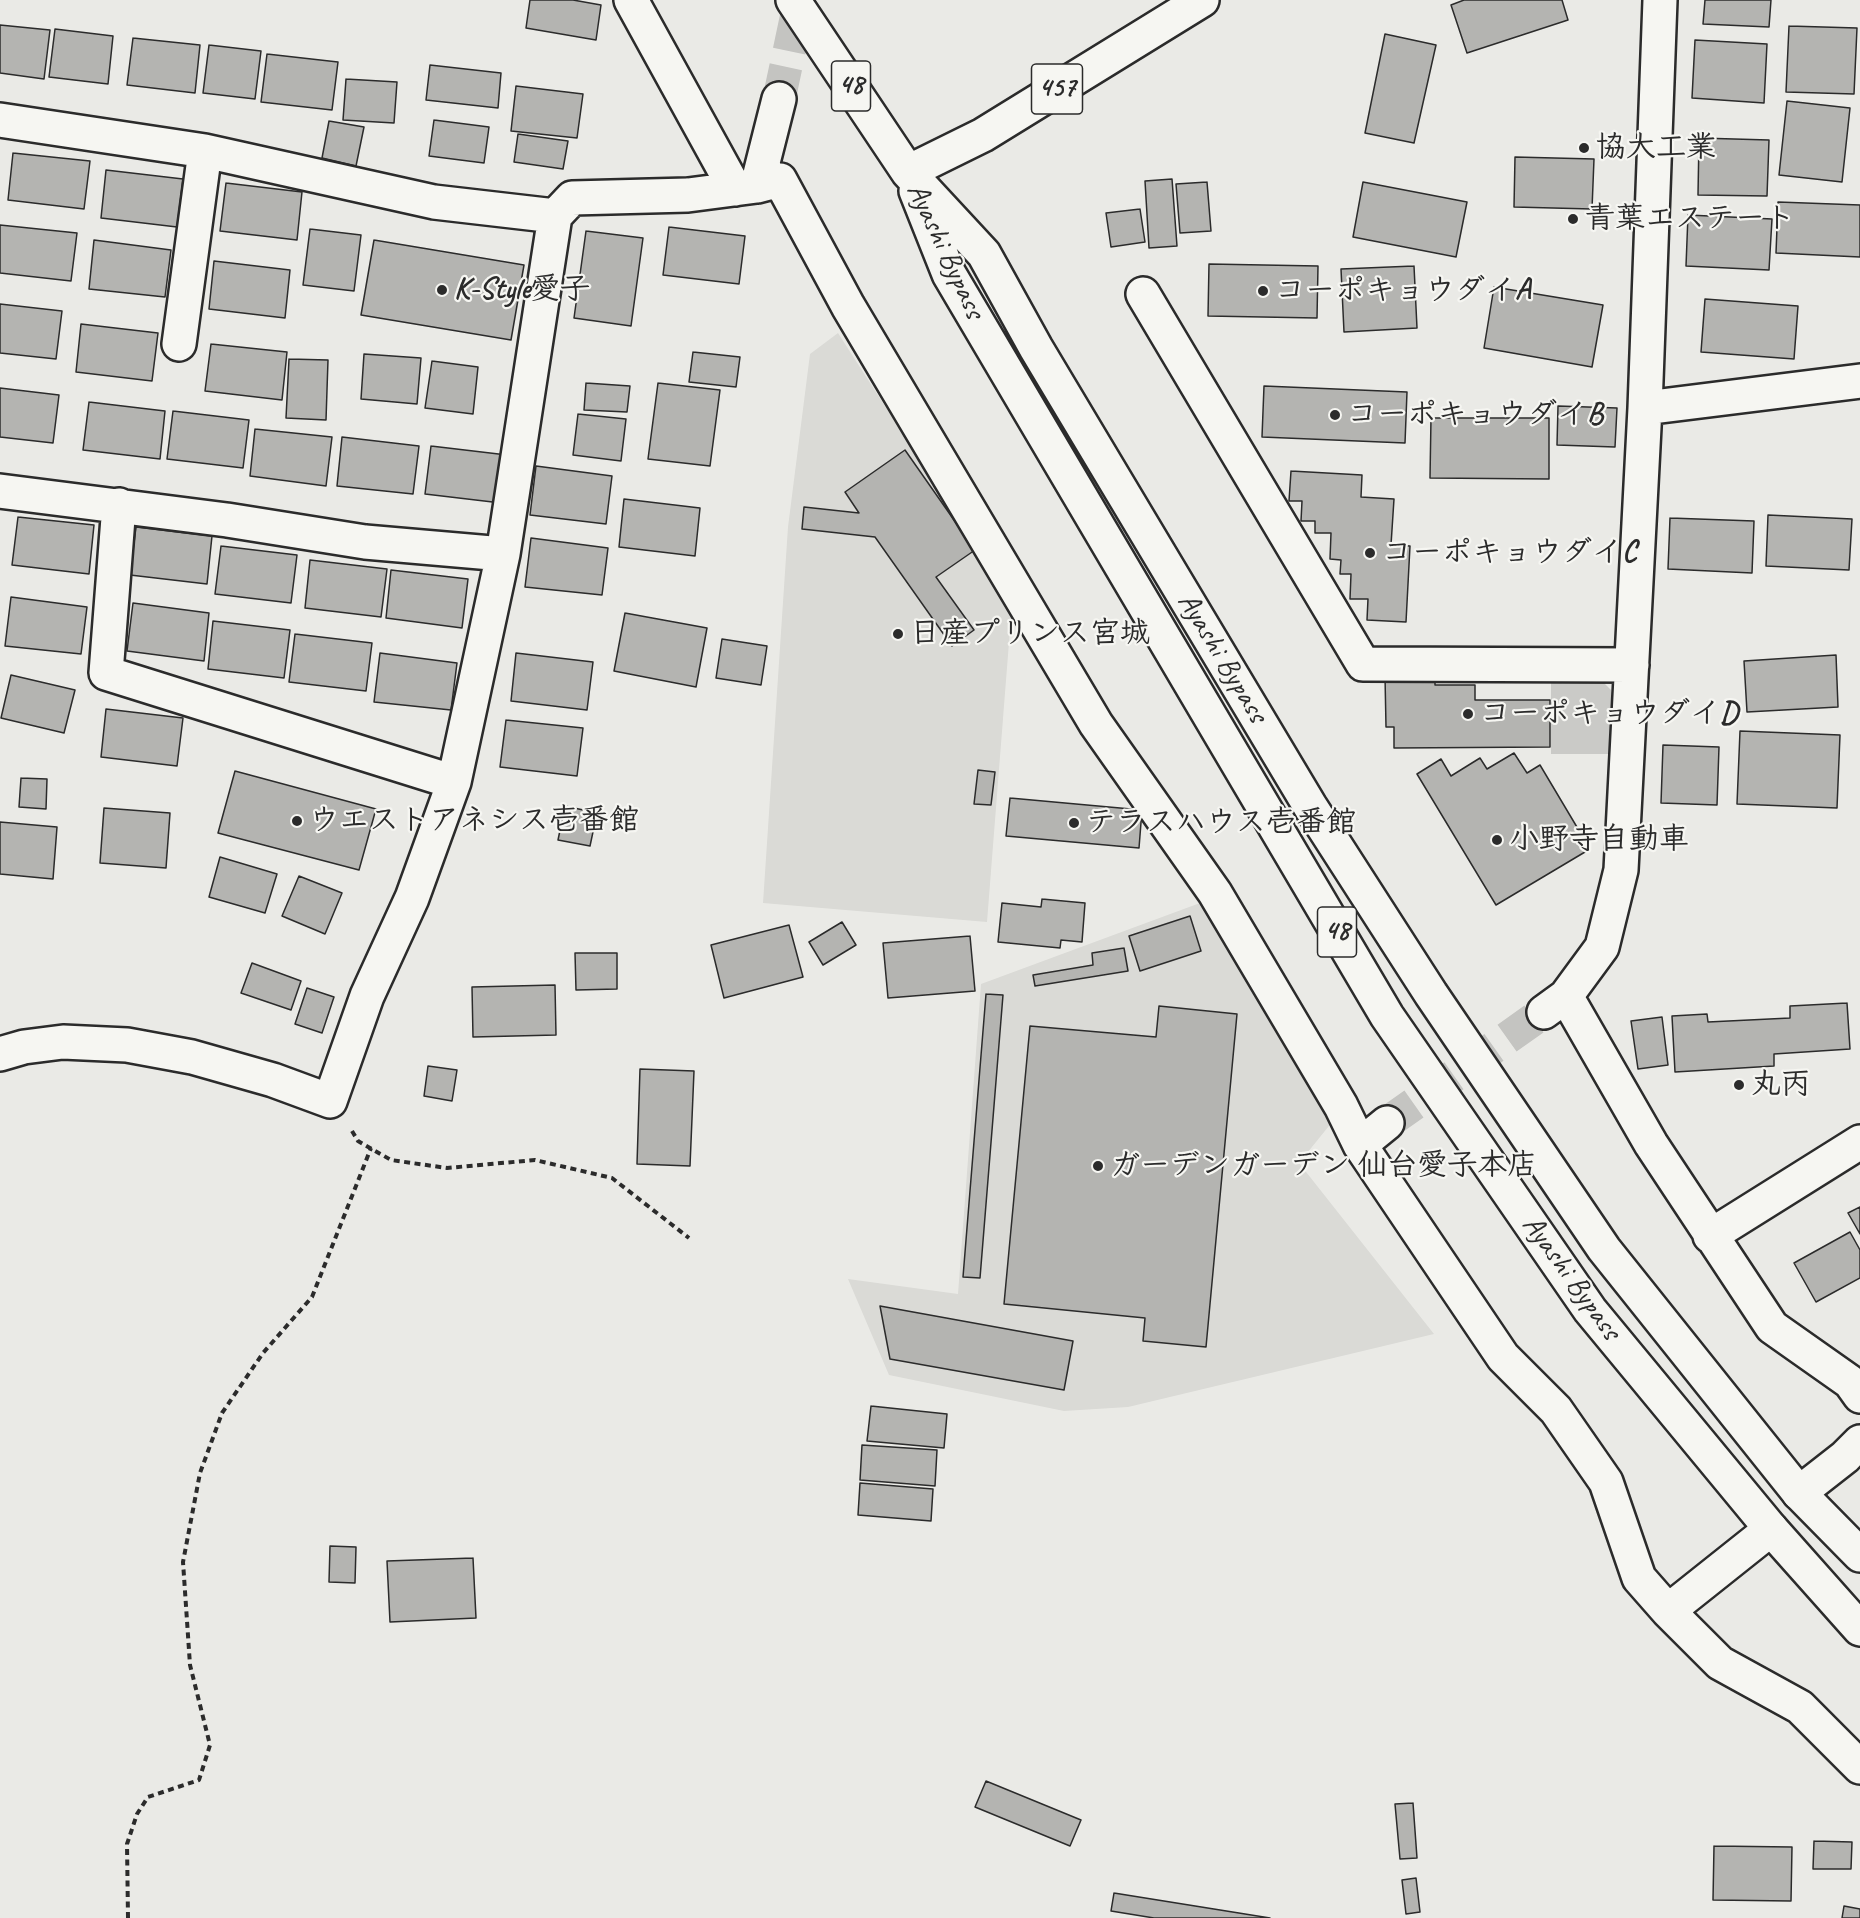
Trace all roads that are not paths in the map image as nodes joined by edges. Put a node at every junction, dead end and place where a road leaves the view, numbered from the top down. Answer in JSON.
{"nodes":[{"id":1,"x":632,"y":0,"type":"edge"},
{"id":2,"x":794,"y":0,"type":"edge"},
{"id":3,"x":1202,"y":0,"type":"edge"},
{"id":4,"x":1660,"y":0,"type":"edge"},
{"id":5,"x":778,"y":99,"type":"tunnel mouth"},
{"id":6,"x":0,"y":120,"type":"edge"},
{"id":7,"x":205,"y":151,"type":"junction"},
{"id":8,"x":908,"y":172,"type":"junction"},
{"id":9,"x":746,"y":188,"type":"junction"},
{"id":10,"x":555,"y":216,"type":"junction"},
{"id":11,"x":1143,"y":294,"type":"dead end"},
{"id":12,"x":179,"y":344,"type":"dead end"},
{"id":13,"x":1860,"y":381,"type":"edge"},
{"id":14,"x":1646,"y":408,"type":"junction"},
{"id":15,"x":0,"y":491,"type":"edge"},
{"id":16,"x":119,"y":506,"type":"junction"},
{"id":17,"x":503,"y":554,"type":"junction"},
{"id":18,"x":1632,"y":665,"type":"junction"},
{"id":19,"x":454,"y":782,"type":"junction"},
{"id":20,"x":8,"y":1043,"type":"edge"},
{"id":21,"x":1387,"y":1123,"type":"tunnel mouth"},
{"id":22,"x":1860,"y":1142,"type":"edge"},
{"id":23,"x":1360,"y":1145,"type":"junction"},
{"id":24,"x":1710,"y":1236,"type":"junction"},
{"id":25,"x":1860,"y":1396,"type":"edge"},
{"id":26,"x":1860,"y":1442,"type":"edge"},
{"id":27,"x":1799,"y":1493,"type":"junction"},
{"id":28,"x":1771,"y":1529,"type":"junction"},
{"id":29,"x":1860,"y":1555,"type":"edge"},
{"id":30,"x":1668,"y":1611,"type":"junction"},
{"id":31,"x":1860,"y":1629,"type":"edge"},
{"id":32,"x":1860,"y":1767,"type":"edge"}],
"edges":[{"from":1,"to":9,"type":"main road"},
{"from":2,"to":8,"type":"main road","number":"48"},
{"from":3,"to":8,"type":"main road","number":"457"},
{"from":4,"to":14,"type":"main road"},
{"from":5,"to":9,"type":"main road"},
{"from":6,"to":7,"type":"main road"},
{"from":7,"to":10,"type":"main road"},
{"from":7,"to":12,"type":"main road"},
{"from":8,"to":27,"type":"main road","name":"Ayashi Bypass","number":"48"},
{"from":8,"to":28,"type":"main road","name":"Ayashi Bypass","number":"48"},
{"from":9,"to":10,"type":"main road"},
{"from":9,"to":23,"type":"main road"},
{"from":10,"to":17,"type":"main road"},
{"from":11,"to":18,"type":"main road"},
{"from":13,"to":14,"type":"main road"},
{"from":14,"to":18,"type":"main road"},
{"from":15,"to":16,"type":"main road"},
{"from":16,"to":17,"type":"main road"},
{"from":16,"to":19,"type":"main road"},
{"from":17,"to":19,"type":"main road"},
{"from":18,"to":24,"type":"main road"},
{"from":19,"to":20,"type":"main road"},
{"from":21,"to":23,"type":"main road"},
{"from":22,"to":24,"type":"main road"},
{"from":23,"to":30,"type":"main road"},
{"from":24,"to":25,"type":"main road"},
{"from":26,"to":27,"type":"main road"},
{"from":27,"to":29,"type":"main road","name":"Ayashi Bypass","number":"48"},
{"from":28,"to":30,"type":"main road"},
{"from":28,"to":31,"type":"main road","name":"Ayashi Bypass","number":"48"},
{"from":30,"to":32,"type":"main road"}]}
